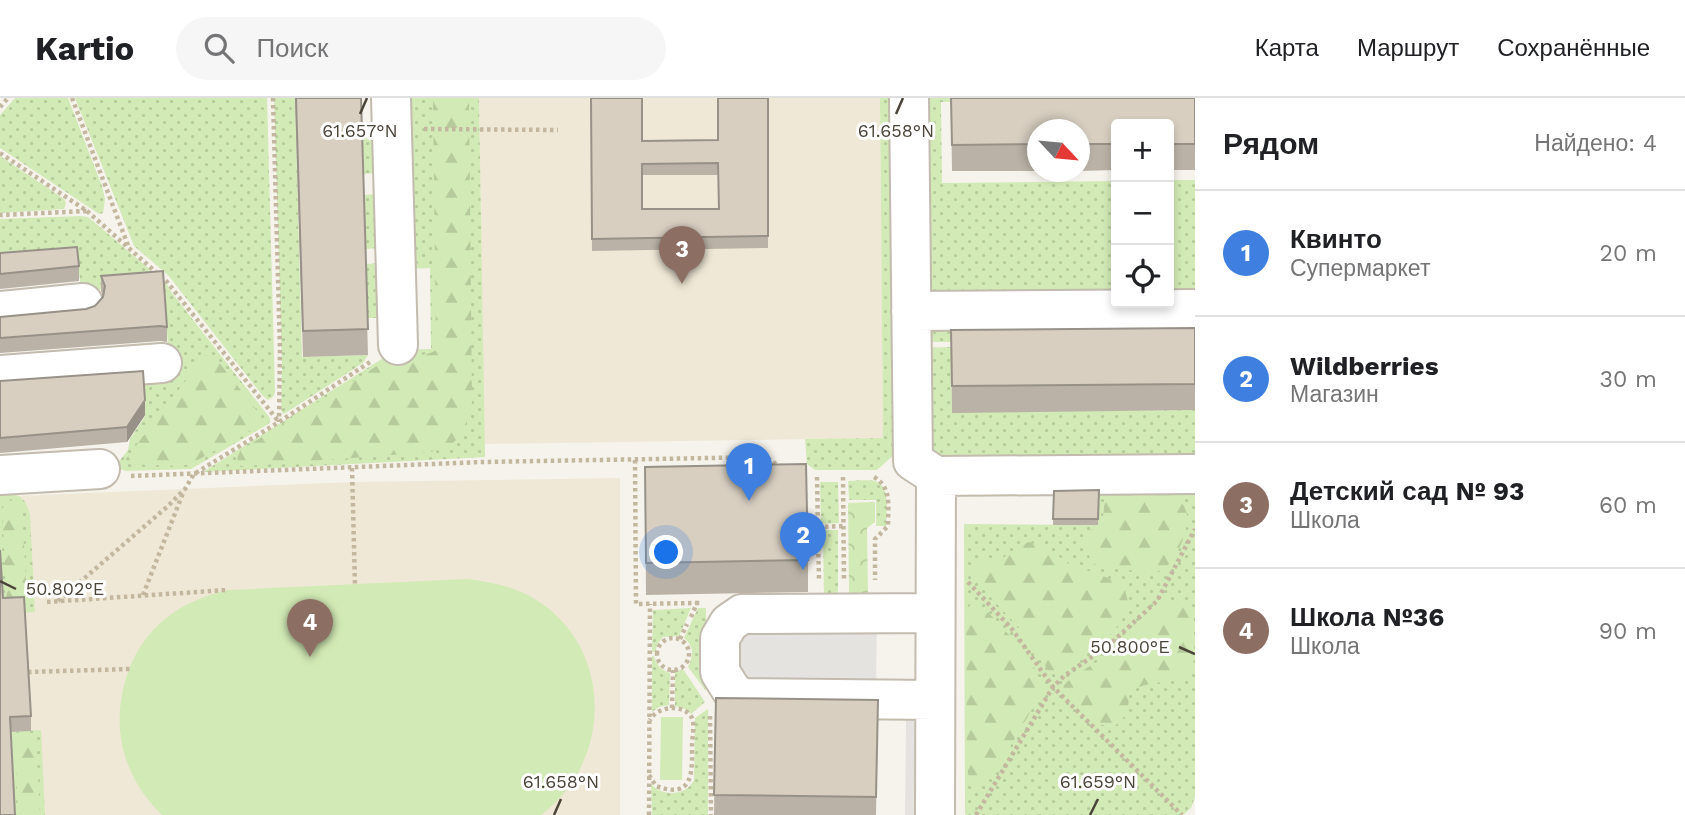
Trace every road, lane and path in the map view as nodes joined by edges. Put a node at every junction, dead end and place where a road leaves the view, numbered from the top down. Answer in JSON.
{"nodes":[{"id":1,"x":8,"y":98,"type":"edge"},
{"id":2,"x":72,"y":98,"type":"edge"},
{"id":3,"x":273,"y":98,"type":"edge"},
{"id":4,"x":909,"y":98,"type":"edge"},
{"id":5,"x":0,"y":107,"type":"edge"},
{"id":6,"x":392,"y":113,"type":"edge"},
{"id":7,"x":558,"y":130,"type":"dead end"},
{"id":8,"x":0,"y":153,"type":"edge"},
{"id":9,"x":87,"y":211,"type":"junction"},
{"id":10,"x":0,"y":215,"type":"edge"},
{"id":11,"x":129,"y":248,"type":"junction"},
{"id":12,"x":83,"y":303,"type":"dead end"},
{"id":13,"x":1195,"y":309,"type":"edge"},
{"id":14,"x":0,"y":311,"type":"edge"},
{"id":15,"x":911,"y":311,"type":"junction"},
{"id":16,"x":398,"y":345,"type":"joint"},
{"id":17,"x":162,"y":363,"type":"dead end"},
{"id":18,"x":0,"y":375,"type":"edge"},
{"id":19,"x":279,"y":422,"type":"junction"},
{"id":20,"x":635,"y":460,"type":"junction"},
{"id":21,"x":352,"y":468,"type":"junction"},
{"id":22,"x":100,"y":469,"type":"joint"},
{"id":23,"x":786,"y":471,"type":"edge"},
{"id":24,"x":194,"y":474,"type":"junction"},
{"id":25,"x":1195,"y":474,"type":"edge"},
{"id":26,"x":0,"y":475,"type":"edge"},
{"id":27,"x":936,"y":476,"type":"junction"},
{"id":28,"x":843,"y":477,"type":"dead end"},
{"id":29,"x":874,"y":477,"type":"dead end"},
{"id":30,"x":185,"y":489,"type":"junction"},
{"id":31,"x":844,"y":526,"type":"junction"},
{"id":32,"x":818,"y":527,"type":"dead end"},
{"id":33,"x":1195,"y":529,"type":"edge"},
{"id":34,"x":967,"y":580,"type":"dead end"},
{"id":35,"x":355,"y":585,"type":"dead end"},
{"id":36,"x":844,"y":589,"type":"dead end"},
{"id":37,"x":875,"y":589,"type":"dead end"},
{"id":38,"x":227,"y":590,"type":"dead end"},
{"id":39,"x":143,"y":595,"type":"junction"},
{"id":40,"x":58,"y":601,"type":"junction"},
{"id":41,"x":47,"y":602,"type":"dead end"},
{"id":42,"x":697,"y":603,"type":"dead end"},
{"id":43,"x":650,"y":604,"type":"junction"},
{"id":44,"x":935,"y":613,"type":"junction"},
{"id":45,"x":649,"y":654,"type":"junction"},
{"id":46,"x":657,"y":654,"type":"junction"},
{"id":47,"x":130,"y":669,"type":"dead end"},
{"id":48,"x":673,"y":670,"type":"junction"},
{"id":49,"x":28,"y":672,"type":"edge"},
{"id":50,"x":1052,"y":687,"type":"junction"},
{"id":51,"x":935,"y":700,"type":"junction"},
{"id":52,"x":672,"y":708,"type":"junction"},
{"id":53,"x":701,"y":710,"type":"dead end"},
{"id":54,"x":691,"y":717,"type":"junction"},
{"id":55,"x":649,"y":721,"type":"junction"},
{"id":56,"x":649,"y":775,"type":"junction"},
{"id":57,"x":649,"y":815,"type":"edge"},
{"id":58,"x":935,"y":815,"type":"edge"},
{"id":59,"x":976,"y":815,"type":"edge"},
{"id":60,"x":1182,"y":815,"type":"edge"}],
"edges":[{"from":1,"to":5,"type":"path"},
{"from":2,"to":11,"type":"path"},
{"from":3,"to":19,"type":"path"},
{"from":4,"to":15,"type":"street"},
{"from":6,"to":7,"type":"path"},
{"from":6,"to":16,"type":"street"},
{"from":8,"to":9,"type":"path"},
{"from":9,"to":10,"type":"path"},
{"from":9,"to":11,"type":"path"},
{"from":11,"to":19,"type":"path"},
{"from":12,"to":14,"type":"street"},
{"from":13,"to":15,"type":"street"},
{"from":15,"to":27,"type":"street"},
{"from":16,"to":19,"type":"path"},
{"from":17,"to":18,"type":"street"},
{"from":19,"to":24,"type":"path"},
{"from":20,"to":21,"type":"path"},
{"from":20,"to":23,"type":"path"},
{"from":20,"to":43,"type":"path"},
{"from":21,"to":24,"type":"path"},
{"from":21,"to":35,"type":"path"},
{"from":22,"to":24,"type":"path"},
{"from":22,"to":26,"type":"street"},
{"from":24,"to":30,"type":"path"},
{"from":25,"to":27,"type":"street"},
{"from":27,"to":44,"type":"street"},
{"from":28,"to":31,"type":"path"},
{"from":29,"to":37,"type":"path"},
{"from":30,"to":39,"type":"path"},
{"from":30,"to":40,"type":"path"},
{"from":31,"to":32,"type":"path"},
{"from":31,"to":36,"type":"path"},
{"from":33,"to":50,"type":"path"},
{"from":34,"to":50,"type":"path"},
{"from":38,"to":39,"type":"path"},
{"from":39,"to":40,"type":"path"},
{"from":40,"to":41,"type":"path"},
{"from":42,"to":43,"type":"path"},
{"from":43,"to":45,"type":"path"},
{"from":44,"to":51,"type":"street"},
{"from":44,"to":51,"type":"street"},
{"from":45,"to":46,"type":"path"},
{"from":45,"to":55,"type":"path"},
{"from":46,"to":48,"type":"path"},
{"from":46,"to":48,"type":"path"},
{"from":47,"to":49,"type":"path"},
{"from":48,"to":52,"type":"path"},
{"from":50,"to":59,"type":"path"},
{"from":50,"to":60,"type":"path"},
{"from":51,"to":58,"type":"street"},
{"from":52,"to":54,"type":"path"},
{"from":52,"to":55,"type":"path"},
{"from":53,"to":54,"type":"path"},
{"from":54,"to":56,"type":"path"},
{"from":55,"to":56,"type":"path"},
{"from":56,"to":57,"type":"path"}]}
